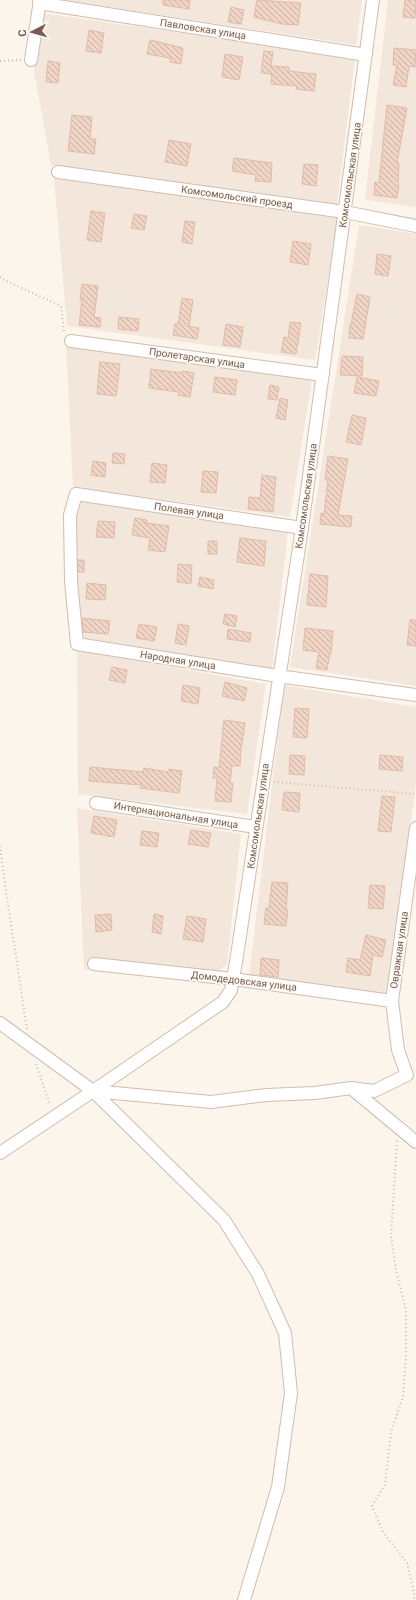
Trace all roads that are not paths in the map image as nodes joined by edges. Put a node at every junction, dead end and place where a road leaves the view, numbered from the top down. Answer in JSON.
{"nodes":[{"id":1,"x":373,"y":0,"type":"edge"},
{"id":2,"x":40,"y":1,"type":"edge"},
{"id":3,"x":366,"y":55,"type":"junction"},
{"id":4,"x":31,"y":60,"type":"road end"},
{"id":5,"x":58,"y":172,"type":"dead end"},
{"id":6,"x":345,"y":212,"type":"junction"},
{"id":7,"x":416,"y":226,"type":"edge"},
{"id":8,"x":71,"y":341,"type":"road end"},
{"id":9,"x":323,"y":374,"type":"junction"},
{"id":10,"x":302,"y":528,"type":"junction"},
{"id":11,"x":77,"y":644,"type":"joint"},
{"id":12,"x":278,"y":676,"type":"junction"},
{"id":13,"x":416,"y":695,"type":"edge"},
{"id":14,"x":96,"y":803,"type":"dead end"},
{"id":15,"x":256,"y":827,"type":"junction"},
{"id":16,"x":416,"y":828,"type":"edge"},
{"id":17,"x":94,"y":964,"type":"dead end"},
{"id":18,"x":232,"y":984,"type":"junction"},
{"id":19,"x":392,"y":1001,"type":"junction"},
{"id":20,"x":0,"y":1023,"type":"edge"},
{"id":21,"x":412,"y":1074,"type":"edge"},
{"id":22,"x":351,"y":1088,"type":"junction"},
{"id":23,"x":93,"y":1091,"type":"junction"},
{"id":24,"x":416,"y":1142,"type":"edge"},
{"id":25,"x":0,"y":1153,"type":"edge"},
{"id":26,"x":244,"y":1600,"type":"edge"}],
"edges":[{"from":1,"to":3,"type":"street","name":"Комсомольская улица"},
{"from":2,"to":3,"type":"street","name":"Павловская улица"},
{"from":2,"to":4,"type":"street"},
{"from":3,"to":6,"type":"street","name":"Комсомольская улица"},
{"from":5,"to":6,"type":"street","name":"Комсомольский проезд"},
{"from":6,"to":7,"type":"street","name":"Комсомольский проезд"},
{"from":6,"to":9,"type":"street","name":"Комсомольская улица"},
{"from":8,"to":9,"type":"street","name":"Пролетарская улица"},
{"from":9,"to":10,"type":"street","name":"Комсомольская улица"},
{"from":10,"to":11,"type":"street","name":"Полевая улица"},
{"from":10,"to":12,"type":"street","name":"Комсомольская улица"},
{"from":11,"to":12,"type":"street","name":"Народная улица"},
{"from":12,"to":13,"type":"street","name":"Народная улица"},
{"from":12,"to":15,"type":"street","name":"Комсомольская улица"},
{"from":14,"to":15,"type":"street","name":"Интернациональная улица"},
{"from":15,"to":18,"type":"street","name":"Комсомольская улица"},
{"from":16,"to":19,"type":"street","name":"Овражная улица"},
{"from":17,"to":18,"type":"street","name":"Домодедовская улица"},
{"from":18,"to":19,"type":"street","name":"Домодедовская улица"},
{"from":18,"to":23,"type":"street"},
{"from":19,"to":21,"type":"street","name":"Овражная улица"},
{"from":20,"to":23,"type":"street"},
{"from":21,"to":22,"type":"street"},
{"from":22,"to":23,"type":"street"},
{"from":22,"to":24,"type":"street"},
{"from":23,"to":25,"type":"street"},
{"from":23,"to":26,"type":"street"}]}
